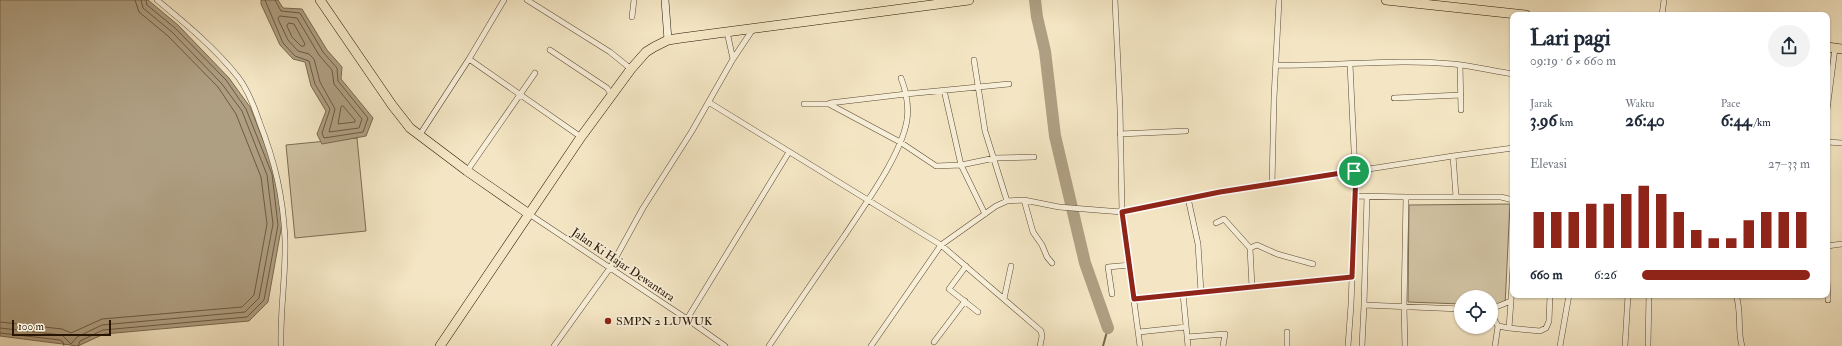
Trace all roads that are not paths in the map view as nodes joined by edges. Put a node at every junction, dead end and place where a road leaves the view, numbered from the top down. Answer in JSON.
{"nodes":[{"id":1,"x":157,"y":0,"type":"edge"},
{"id":2,"x":320,"y":0,"type":"edge"},
{"id":3,"x":504,"y":0,"type":"edge"},
{"id":4,"x":527,"y":0,"type":"edge"},
{"id":5,"x":634,"y":0,"type":"edge"},
{"id":6,"x":665,"y":0,"type":"edge"},
{"id":7,"x":969,"y":0,"type":"edge"},
{"id":8,"x":1115,"y":0,"type":"edge"},
{"id":9,"x":1279,"y":0,"type":"edge"},
{"id":10,"x":1386,"y":0,"type":"edge"},
{"id":11,"x":1664,"y":0,"type":"edge"},
{"id":12,"x":914,"y":4,"type":"edge"},
{"id":13,"x":1662,"y":12,"type":"edge"},
{"id":14,"x":1510,"y":13,"type":"edge"},
{"id":15,"x":632,"y":17,"type":"dead end"},
{"id":16,"x":754,"y":29,"type":"junction"},
{"id":17,"x":727,"y":32,"type":"junction"},
{"id":18,"x":668,"y":40,"type":"junction"},
{"id":19,"x":1835,"y":48,"type":"edge"},
{"id":20,"x":550,"y":50,"type":"dead end"},
{"id":21,"x":469,"y":59,"type":"junction"},
{"id":22,"x":733,"y":59,"type":"junction"},
{"id":23,"x":974,"y":60,"type":"dead end"},
{"id":24,"x":1350,"y":64,"type":"junction"},
{"id":25,"x":1276,"y":65,"type":"junction"},
{"id":26,"x":1460,"y":66,"type":"junction"},
{"id":27,"x":631,"y":69,"type":"junction"},
{"id":28,"x":535,"y":74,"type":"dead end"},
{"id":29,"x":1510,"y":74,"type":"edge"},
{"id":30,"x":901,"y":78,"type":"dead end"},
{"id":31,"x":1009,"y":84,"type":"dead end"},
{"id":32,"x":1830,"y":87,"type":"edge"},
{"id":33,"x":978,"y":88,"type":"junction"},
{"id":34,"x":944,"y":90,"type":"junction"},
{"id":35,"x":906,"y":94,"type":"junction"},
{"id":36,"x":520,"y":95,"type":"junction"},
{"id":37,"x":612,"y":95,"type":"junction"},
{"id":38,"x":1461,"y":95,"type":"junction"},
{"id":39,"x":1394,"y":98,"type":"dead end"},
{"id":40,"x":710,"y":103,"type":"junction"},
{"id":41,"x":804,"y":104,"type":"dead end"},
{"id":42,"x":829,"y":104,"type":"junction"},
{"id":43,"x":1461,"y":110,"type":"dead end"},
{"id":44,"x":1186,"y":131,"type":"dead end"},
{"id":45,"x":1120,"y":134,"type":"junction"},
{"id":46,"x":419,"y":136,"type":"junction"},
{"id":47,"x":582,"y":137,"type":"junction"},
{"id":48,"x":900,"y":142,"type":"junction"},
{"id":49,"x":1830,"y":142,"type":"edge"},
{"id":50,"x":1842,"y":143,"type":"edge"},
{"id":51,"x":1510,"y":148,"type":"edge"},
{"id":52,"x":789,"y":152,"type":"junction"},
{"id":53,"x":1453,"y":156,"type":"junction"},
{"id":54,"x":1034,"y":157,"type":"dead end"},
{"id":55,"x":995,"y":158,"type":"junction"},
{"id":56,"x":961,"y":165,"type":"junction"},
{"id":57,"x":467,"y":171,"type":"junction"},
{"id":58,"x":1355,"y":171,"type":"junction"},
{"id":59,"x":1272,"y":184,"type":"junction"},
{"id":60,"x":1356,"y":196,"type":"junction"},
{"id":61,"x":1367,"y":196,"type":"junction"},
{"id":62,"x":1406,"y":196,"type":"junction"},
{"id":63,"x":1456,"y":196,"type":"junction"},
{"id":64,"x":1188,"y":198,"type":"junction"},
{"id":65,"x":1510,"y":199,"type":"edge"},
{"id":66,"x":1024,"y":200,"type":"junction"},
{"id":67,"x":868,"y":201,"type":"junction"},
{"id":68,"x":1006,"y":201,"type":"junction"},
{"id":69,"x":1122,"y":212,"type":"junction"},
{"id":70,"x":529,"y":214,"type":"junction"},
{"id":71,"x":985,"y":214,"type":"junction"},
{"id":72,"x":1216,"y":223,"type":"dead end"},
{"id":73,"x":1842,"y":244,"type":"edge"},
{"id":74,"x":941,"y":245,"type":"junction"},
{"id":75,"x":1830,"y":246,"type":"edge"},
{"id":76,"x":1250,"y":248,"type":"junction"},
{"id":77,"x":1052,"y":263,"type":"dead end"},
{"id":78,"x":1313,"y":264,"type":"dead end"},
{"id":79,"x":1130,"y":265,"type":"junction"},
{"id":80,"x":966,"y":266,"type":"junction"},
{"id":81,"x":1011,"y":266,"type":"dead end"},
{"id":82,"x":610,"y":268,"type":"junction"},
{"id":83,"x":1352,"y":277,"type":"junction"},
{"id":84,"x":1252,"y":287,"type":"junction"},
{"id":85,"x":1201,"y":292,"type":"junction"},
{"id":86,"x":1112,"y":294,"type":"dead end"},
{"id":87,"x":1183,"y":294,"type":"junction"},
{"id":88,"x":1510,"y":298,"type":"edge"},
{"id":89,"x":1550,"y":298,"type":"edge"},
{"id":90,"x":1568,"y":298,"type":"edge"},
{"id":91,"x":1628,"y":298,"type":"edge"},
{"id":92,"x":1649,"y":298,"type":"edge"},
{"id":93,"x":1737,"y":298,"type":"edge"},
{"id":94,"x":1004,"y":299,"type":"junction"},
{"id":95,"x":1134,"y":299,"type":"junction"},
{"id":96,"x":964,"y":301,"type":"junction"},
{"id":97,"x":1510,"y":301,"type":"junction"},
{"id":98,"x":1364,"y":305,"type":"junction"},
{"id":99,"x":1498,"y":306,"type":"edge"},
{"id":100,"x":1404,"y":307,"type":"junction"},
{"id":101,"x":1454,"y":309,"type":"edge"},
{"id":102,"x":978,"y":312,"type":"dead end"},
{"id":103,"x":687,"y":319,"type":"junction"},
{"id":104,"x":1498,"y":326,"type":"edge"},
{"id":105,"x":1186,"y":327,"type":"junction"},
{"id":106,"x":1509,"y":328,"type":"junction"},
{"id":107,"x":1139,"y":332,"type":"junction"},
{"id":108,"x":1287,"y":332,"type":"dead end"},
{"id":109,"x":1497,"y":334,"type":"edge"},
{"id":110,"x":1187,"y":337,"type":"junction"},
{"id":111,"x":934,"y":342,"type":"dead end"},
{"id":112,"x":1648,"y":344,"type":"dead end"},
{"id":113,"x":281,"y":346,"type":"edge"},
{"id":114,"x":440,"y":346,"type":"edge"},
{"id":115,"x":554,"y":346,"type":"edge"},
{"id":116,"x":725,"y":346,"type":"edge"},
{"id":117,"x":769,"y":346,"type":"edge"},
{"id":118,"x":871,"y":346,"type":"edge"},
{"id":119,"x":1040,"y":346,"type":"edge"},
{"id":120,"x":1140,"y":346,"type":"edge"},
{"id":121,"x":1188,"y":346,"type":"edge"},
{"id":122,"x":1223,"y":346,"type":"edge"},
{"id":123,"x":1287,"y":346,"type":"edge"},
{"id":124,"x":1348,"y":346,"type":"edge"},
{"id":125,"x":1362,"y":346,"type":"edge"},
{"id":126,"x":1405,"y":346,"type":"edge"},
{"id":127,"x":1495,"y":346,"type":"edge"},
{"id":128,"x":1560,"y":346,"type":"edge"},
{"id":129,"x":1625,"y":346,"type":"edge"},
{"id":130,"x":1742,"y":346,"type":"edge"}],
"edges":[{"from":1,"to":113,"type":"street"},
{"from":2,"to":46,"type":"highway"},
{"from":3,"to":21,"type":"street"},
{"from":4,"to":27,"type":"street"},
{"from":5,"to":15,"type":"street"},
{"from":6,"to":18,"type":"street"},
{"from":7,"to":12,"type":"highway"},
{"from":8,"to":45,"type":"street"},
{"from":9,"to":25,"type":"street"},
{"from":10,"to":14,"type":"highway"},
{"from":11,"to":13,"type":"street"},
{"from":12,"to":16,"type":"highway"},
{"from":16,"to":17,"type":"highway"},
{"from":16,"to":22,"type":"street"},
{"from":17,"to":18,"type":"highway"},
{"from":17,"to":22,"type":"street"},
{"from":18,"to":27,"type":"highway"},
{"from":19,"to":32,"type":"street"},
{"from":20,"to":37,"type":"street"},
{"from":21,"to":36,"type":"street"},
{"from":21,"to":46,"type":"street"},
{"from":22,"to":40,"type":"street"},
{"from":23,"to":33,"type":"street"},
{"from":24,"to":25,"type":"street"},
{"from":24,"to":26,"type":"street"},
{"from":24,"to":58,"type":"street"},
{"from":25,"to":59,"type":"street"},
{"from":26,"to":29,"type":"street"},
{"from":26,"to":38,"type":"street"},
{"from":27,"to":37,"type":"highway"},
{"from":28,"to":36,"type":"street"},
{"from":30,"to":35,"type":"street"},
{"from":31,"to":33,"type":"street"},
{"from":33,"to":34,"type":"street"},
{"from":33,"to":55,"type":"street"},
{"from":34,"to":35,"type":"street"},
{"from":34,"to":56,"type":"street"},
{"from":35,"to":42,"type":"street"},
{"from":35,"to":48,"type":"street"},
{"from":36,"to":47,"type":"street"},
{"from":36,"to":57,"type":"street"},
{"from":37,"to":47,"type":"highway"},
{"from":38,"to":39,"type":"street"},
{"from":38,"to":43,"type":"street"},
{"from":40,"to":52,"type":"street"},
{"from":40,"to":82,"type":"street"},
{"from":41,"to":42,"type":"street"},
{"from":42,"to":48,"type":"street"},
{"from":44,"to":45,"type":"street"},
{"from":45,"to":69,"type":"street"},
{"from":46,"to":57,"type":"highway"},
{"from":47,"to":70,"type":"highway"},
{"from":48,"to":56,"type":"street"},
{"from":48,"to":67,"type":"street"},
{"from":49,"to":50,"type":"street"},
{"from":51,"to":53,"type":"street"},
{"from":52,"to":67,"type":"street"},
{"from":52,"to":103,"type":"street"},
{"from":53,"to":58,"type":"street"},
{"from":53,"to":63,"type":"street"},
{"from":54,"to":55,"type":"street"},
{"from":55,"to":56,"type":"street"},
{"from":55,"to":68,"type":"street"},
{"from":56,"to":71,"type":"street"},
{"from":57,"to":70,"type":"highway"},
{"from":58,"to":59,"type":"street"},
{"from":58,"to":60,"type":"street"},
{"from":59,"to":64,"type":"street"},
{"from":60,"to":61,"type":"street"},
{"from":60,"to":83,"type":"street"},
{"from":61,"to":62,"type":"street"},
{"from":61,"to":98,"type":"street"},
{"from":62,"to":63,"type":"street"},
{"from":62,"to":100,"type":"street"},
{"from":63,"to":65,"type":"street"},
{"from":64,"to":69,"type":"street"},
{"from":64,"to":85,"type":"street"},
{"from":66,"to":68,"type":"street"},
{"from":66,"to":69,"type":"street"},
{"from":66,"to":77,"type":"street"},
{"from":67,"to":74,"type":"street"},
{"from":67,"to":117,"type":"street"},
{"from":68,"to":71,"type":"street"},
{"from":69,"to":79,"type":"street"},
{"from":70,"to":82,"type":"street","name":"Jalan Ki Hajar Dewantara"},
{"from":70,"to":114,"type":"highway"},
{"from":71,"to":74,"type":"street"},
{"from":72,"to":76,"type":"street"},
{"from":73,"to":75,"type":"street"},
{"from":74,"to":80,"type":"street"},
{"from":74,"to":118,"type":"street"},
{"from":76,"to":78,"type":"street"},
{"from":76,"to":84,"type":"street"},
{"from":79,"to":86,"type":"street"},
{"from":79,"to":95,"type":"street"},
{"from":80,"to":94,"type":"street"},
{"from":80,"to":96,"type":"street"},
{"from":81,"to":94,"type":"street"},
{"from":82,"to":103,"type":"street","name":"Jalan Ki Hajar Dewantara"},
{"from":82,"to":115,"type":"street"},
{"from":83,"to":84,"type":"street"},
{"from":83,"to":124,"type":"street"},
{"from":84,"to":85,"type":"street"},
{"from":85,"to":87,"type":"street"},
{"from":87,"to":95,"type":"street"},
{"from":87,"to":105,"type":"street"},
{"from":88,"to":97,"type":"street"},
{"from":89,"to":106,"type":"street"},
{"from":90,"to":128,"type":"street"},
{"from":91,"to":129,"type":"street"},
{"from":92,"to":112,"type":"street"},
{"from":93,"to":130,"type":"street"},
{"from":94,"to":119,"type":"street"},
{"from":95,"to":107,"type":"street"},
{"from":96,"to":102,"type":"street"},
{"from":96,"to":111,"type":"street"},
{"from":97,"to":99,"type":"street"},
{"from":97,"to":106,"type":"street"},
{"from":98,"to":100,"type":"street"},
{"from":98,"to":125,"type":"street"},
{"from":100,"to":101,"type":"street"},
{"from":100,"to":126,"type":"street"},
{"from":103,"to":116,"type":"street","name":"Jalan Ki Hajar Dewantara"},
{"from":104,"to":106,"type":"street"},
{"from":105,"to":107,"type":"street"},
{"from":105,"to":110,"type":"street"},
{"from":107,"to":120,"type":"street"},
{"from":108,"to":123,"type":"street"},
{"from":109,"to":127,"type":"street"},
{"from":110,"to":121,"type":"street"},
{"from":110,"to":122,"type":"street"}]}
